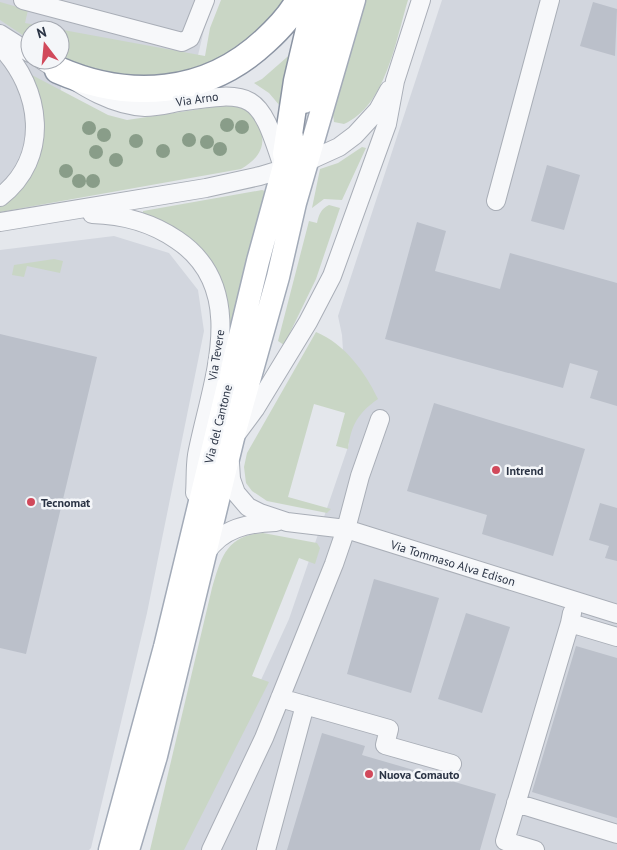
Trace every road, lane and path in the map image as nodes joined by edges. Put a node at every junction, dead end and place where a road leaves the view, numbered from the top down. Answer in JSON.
{"nodes":[{"id":1,"x":23,"y":0,"type":"edge"},
{"id":2,"x":299,"y":0,"type":"edge"},
{"id":3,"x":316,"y":0,"type":"edge"},
{"id":4,"x":332,"y":0,"type":"edge"},
{"id":5,"x":354,"y":0,"type":"edge"},
{"id":6,"x":421,"y":0,"type":"edge"},
{"id":7,"x":550,"y":0,"type":"edge"},
{"id":8,"x":200,"y":1,"type":"edge"},
{"id":9,"x":0,"y":34,"type":"edge"},
{"id":10,"x":0,"y":46,"type":"edge"},
{"id":11,"x":20,"y":47,"type":"edge"},
{"id":12,"x":58,"y":70,"type":"edge"},
{"id":13,"x":62,"y":70,"type":"edge"},
{"id":14,"x":395,"y":81,"type":"junction"},
{"id":15,"x":292,"y":162,"type":"junction"},
{"id":16,"x":0,"y":197,"type":"edge"},
{"id":17,"x":496,"y":201,"type":"dead end"},
{"id":18,"x":51,"y":214,"type":"junction"},
{"id":19,"x":0,"y":222,"type":"edge"},
{"id":20,"x":380,"y":419,"type":"dead end"},
{"id":21,"x":232,"y":445,"type":"junction"},
{"id":22,"x":287,"y":522,"type":"junction"},
{"id":23,"x":193,"y":525,"type":"junction"},
{"id":24,"x":346,"y":529,"type":"junction"},
{"id":25,"x":203,"y":563,"type":"junction"},
{"id":26,"x":576,"y":601,"type":"junction"},
{"id":27,"x":617,"y":614,"type":"edge"},
{"id":28,"x":570,"y":623,"type":"junction"},
{"id":29,"x":617,"y":637,"type":"edge"},
{"id":30,"x":280,"y":698,"type":"junction"},
{"id":31,"x":305,"y":705,"type":"junction"},
{"id":32,"x":156,"y":756,"type":"junction"},
{"id":33,"x":452,"y":764,"type":"dead end"},
{"id":34,"x":516,"y":803,"type":"junction"},
{"id":35,"x":617,"y":834,"type":"edge"},
{"id":36,"x":114,"y":849,"type":"edge"},
{"id":37,"x":136,"y":850,"type":"edge"},
{"id":38,"x":211,"y":850,"type":"edge"},
{"id":39,"x":266,"y":850,"type":"edge"},
{"id":40,"x":535,"y":850,"type":"edge"}],
"edges":[{"from":1,"to":8,"type":"street"},
{"from":2,"to":13,"type":"highway"},
{"from":3,"to":15,"type":"highway"},
{"from":4,"to":15,"type":"main road","name":"Via del Cantone"},
{"from":5,"to":15,"type":"main road","name":"Via del Cantone"},
{"from":6,"to":14,"type":"street","name":"Via del Cantone"},
{"from":7,"to":17,"type":"street"},
{"from":9,"to":11,"type":"street"},
{"from":10,"to":16,"type":"street"},
{"from":12,"to":15,"type":"street","name":"Via Arno"},
{"from":14,"to":15,"type":"street","name":"Via del Cantone"},
{"from":14,"to":21,"type":"street","name":"Via del Cantone"},
{"from":15,"to":18,"type":"street","name":"Via Tevere"},
{"from":15,"to":21,"type":"main road","name":"Via del Cantone"},
{"from":15,"to":23,"type":"main road","name":"Via del Cantone"},
{"from":18,"to":19,"type":"street","name":"Via Tevere"},
{"from":18,"to":23,"type":"street","name":"Via Tevere"},
{"from":20,"to":24,"type":"street"},
{"from":21,"to":22,"type":"street","name":"Via Tommaso Alva Edison"},
{"from":21,"to":25,"type":"main road","name":"Via del Cantone"},
{"from":22,"to":24,"type":"street","name":"Via Tommaso Alva Edison"},
{"from":22,"to":25,"type":"street","name":"Via Tommaso Alva Edison"},
{"from":23,"to":36,"type":"main road","name":"Via del Cantone"},
{"from":24,"to":26,"type":"street","name":"Via Tommaso Alva Edison"},
{"from":24,"to":30,"type":"street"},
{"from":25,"to":32,"type":"main road","name":"Via del Cantone"},
{"from":26,"to":27,"type":"street","name":"Via Tommaso Alva Edison"},
{"from":26,"to":28,"type":"street"},
{"from":28,"to":29,"type":"street"},
{"from":28,"to":34,"type":"street"},
{"from":30,"to":31,"type":"street"},
{"from":30,"to":38,"type":"street"},
{"from":31,"to":33,"type":"street"},
{"from":31,"to":39,"type":"street"},
{"from":32,"to":36,"type":"main road","name":"Via del Cantone"},
{"from":32,"to":37,"type":"main road"},
{"from":34,"to":35,"type":"street"},
{"from":34,"to":40,"type":"street"}]}
